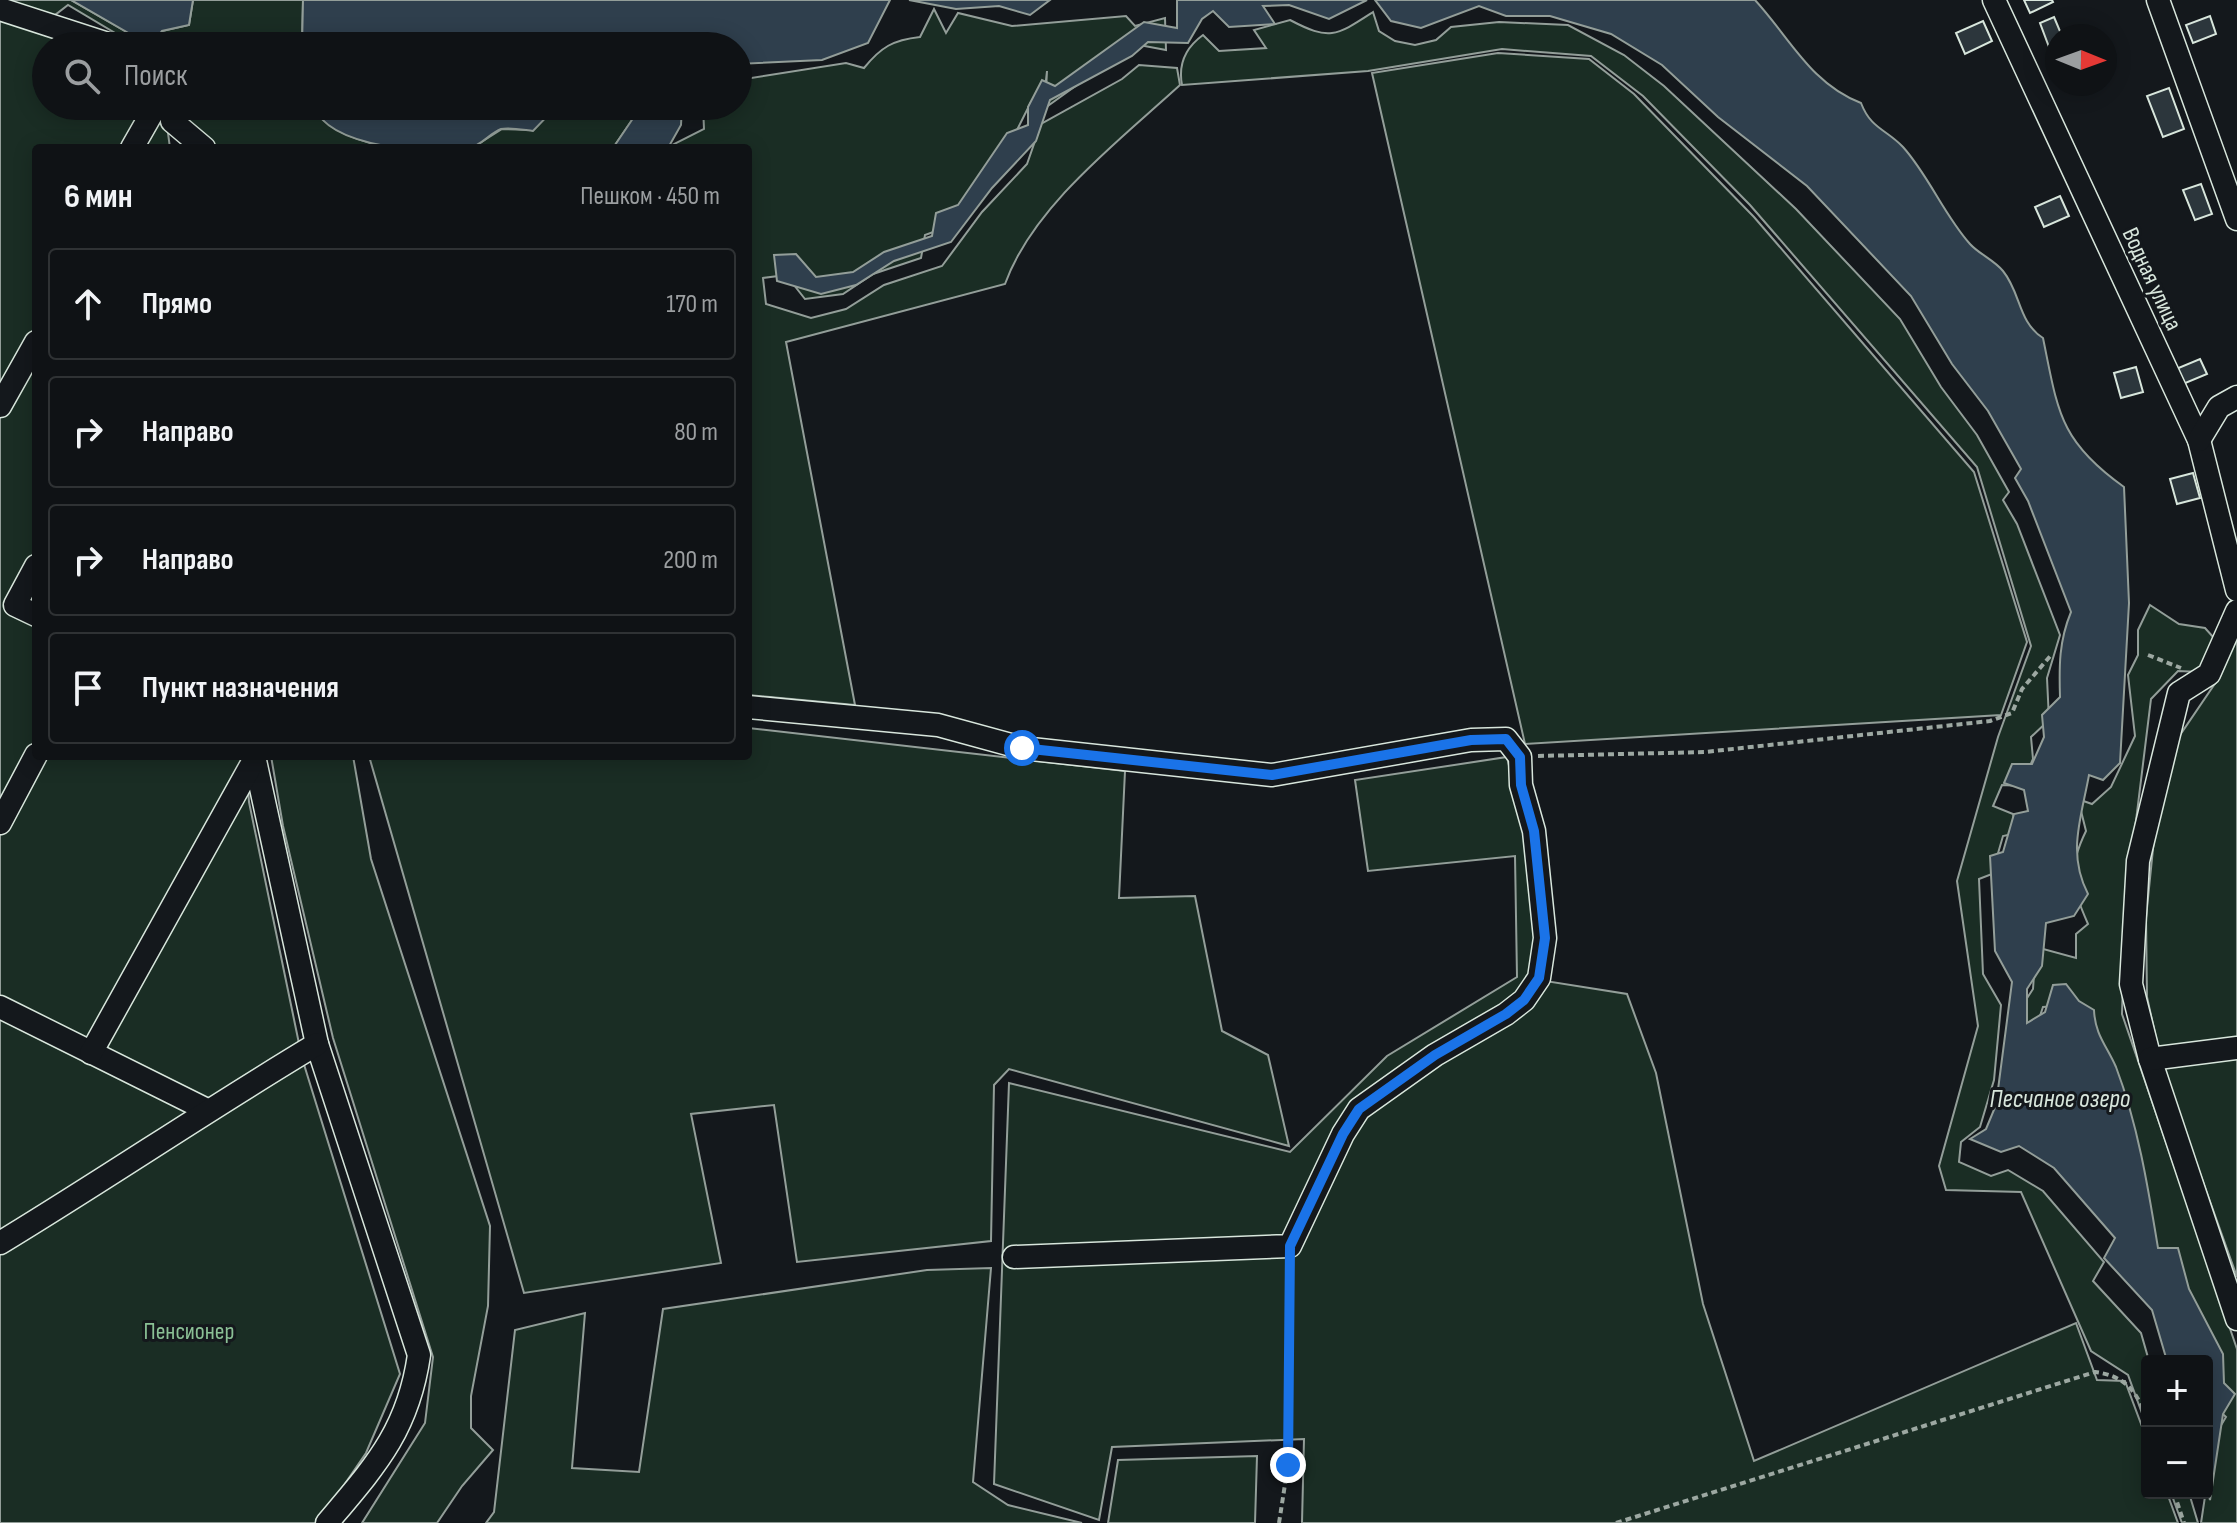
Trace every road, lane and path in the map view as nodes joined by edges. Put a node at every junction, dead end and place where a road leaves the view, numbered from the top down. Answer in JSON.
{"nodes":[{"id":1,"x":1994,"y":0,"type":"edge"},
{"id":2,"x":2158,"y":0,"type":"edge"},
{"id":3,"x":0,"y":9,"type":"edge"},
{"id":4,"x":71,"y":32,"type":"edge"},
{"id":5,"x":148,"y":120,"type":"edge"},
{"id":6,"x":172,"y":120,"type":"edge"},
{"id":7,"x":183,"y":139,"type":"edge"},
{"id":8,"x":134,"y":144,"type":"edge"},
{"id":9,"x":2237,"y":219,"type":"edge"},
{"id":10,"x":32,"y":349,"type":"edge"},
{"id":11,"x":2237,"y":397,"type":"edge"},
{"id":12,"x":0,"y":406,"type":"edge"},
{"id":13,"x":2199,"y":440,"type":"junction"},
{"id":14,"x":32,"y":573,"type":"edge"},
{"id":15,"x":2237,"y":590,"type":"edge"},
{"id":16,"x":2237,"y":611,"type":"edge"},
{"id":17,"x":32,"y":613,"type":"edge"},
{"id":18,"x":2052,"y":654,"type":"dead end"},
{"id":19,"x":2148,"y":655,"type":"dead end"},
{"id":20,"x":2209,"y":674,"type":"junction"},
{"id":21,"x":752,"y":707,"type":"edge"},
{"id":22,"x":1520,"y":757,"type":"junction"},
{"id":23,"x":33,"y":760,"type":"edge"},
{"id":24,"x":253,"y":760,"type":"edge"},
{"id":25,"x":254,"y":760,"type":"edge"},
{"id":26,"x":0,"y":823,"type":"edge"},
{"id":27,"x":0,"y":1007,"type":"edge"},
{"id":28,"x":317,"y":1044,"type":"junction"},
{"id":29,"x":2237,"y":1048,"type":"edge"},
{"id":30,"x":91,"y":1053,"type":"junction"},
{"id":31,"x":2150,"y":1059,"type":"junction"},
{"id":32,"x":207,"y":1110,"type":"junction"},
{"id":33,"x":0,"y":1243,"type":"edge"},
{"id":34,"x":1290,"y":1246,"type":"junction"},
{"id":35,"x":1014,"y":1257,"type":"dead end"},
{"id":36,"x":2237,"y":1319,"type":"edge"},
{"id":37,"x":2141,"y":1404,"type":"edge"},
{"id":38,"x":2176,"y":1499,"type":"edge"},
{"id":39,"x":327,"y":1523,"type":"edge"},
{"id":40,"x":1279,"y":1523,"type":"edge"},
{"id":41,"x":1616,"y":1523,"type":"edge"},
{"id":42,"x":2184,"y":1523,"type":"edge"}],
"edges":[{"from":1,"to":13,"type":"street","name":"Водная улица"},
{"from":2,"to":9,"type":"street"},
{"from":3,"to":4,"type":"street"},
{"from":5,"to":8,"type":"street"},
{"from":6,"to":7,"type":"street"},
{"from":10,"to":12,"type":"street"},
{"from":11,"to":13,"type":"street"},
{"from":13,"to":15,"type":"street","name":"Водная улица"},
{"from":14,"to":17,"type":"street"},
{"from":16,"to":20,"type":"street"},
{"from":18,"to":22,"type":"path"},
{"from":19,"to":20,"type":"path"},
{"from":20,"to":31,"type":"street"},
{"from":21,"to":22,"type":"street"},
{"from":22,"to":34,"type":"street"},
{"from":23,"to":26,"type":"street"},
{"from":24,"to":30,"type":"street"},
{"from":25,"to":28,"type":"street"},
{"from":27,"to":30,"type":"street"},
{"from":28,"to":32,"type":"street"},
{"from":28,"to":39,"type":"street"},
{"from":29,"to":31,"type":"street"},
{"from":30,"to":32,"type":"street"},
{"from":31,"to":36,"type":"street"},
{"from":32,"to":33,"type":"street"},
{"from":34,"to":35,"type":"street"},
{"from":34,"to":40,"type":"path"},
{"from":37,"to":41,"type":"path"},
{"from":38,"to":42,"type":"path"}]}
